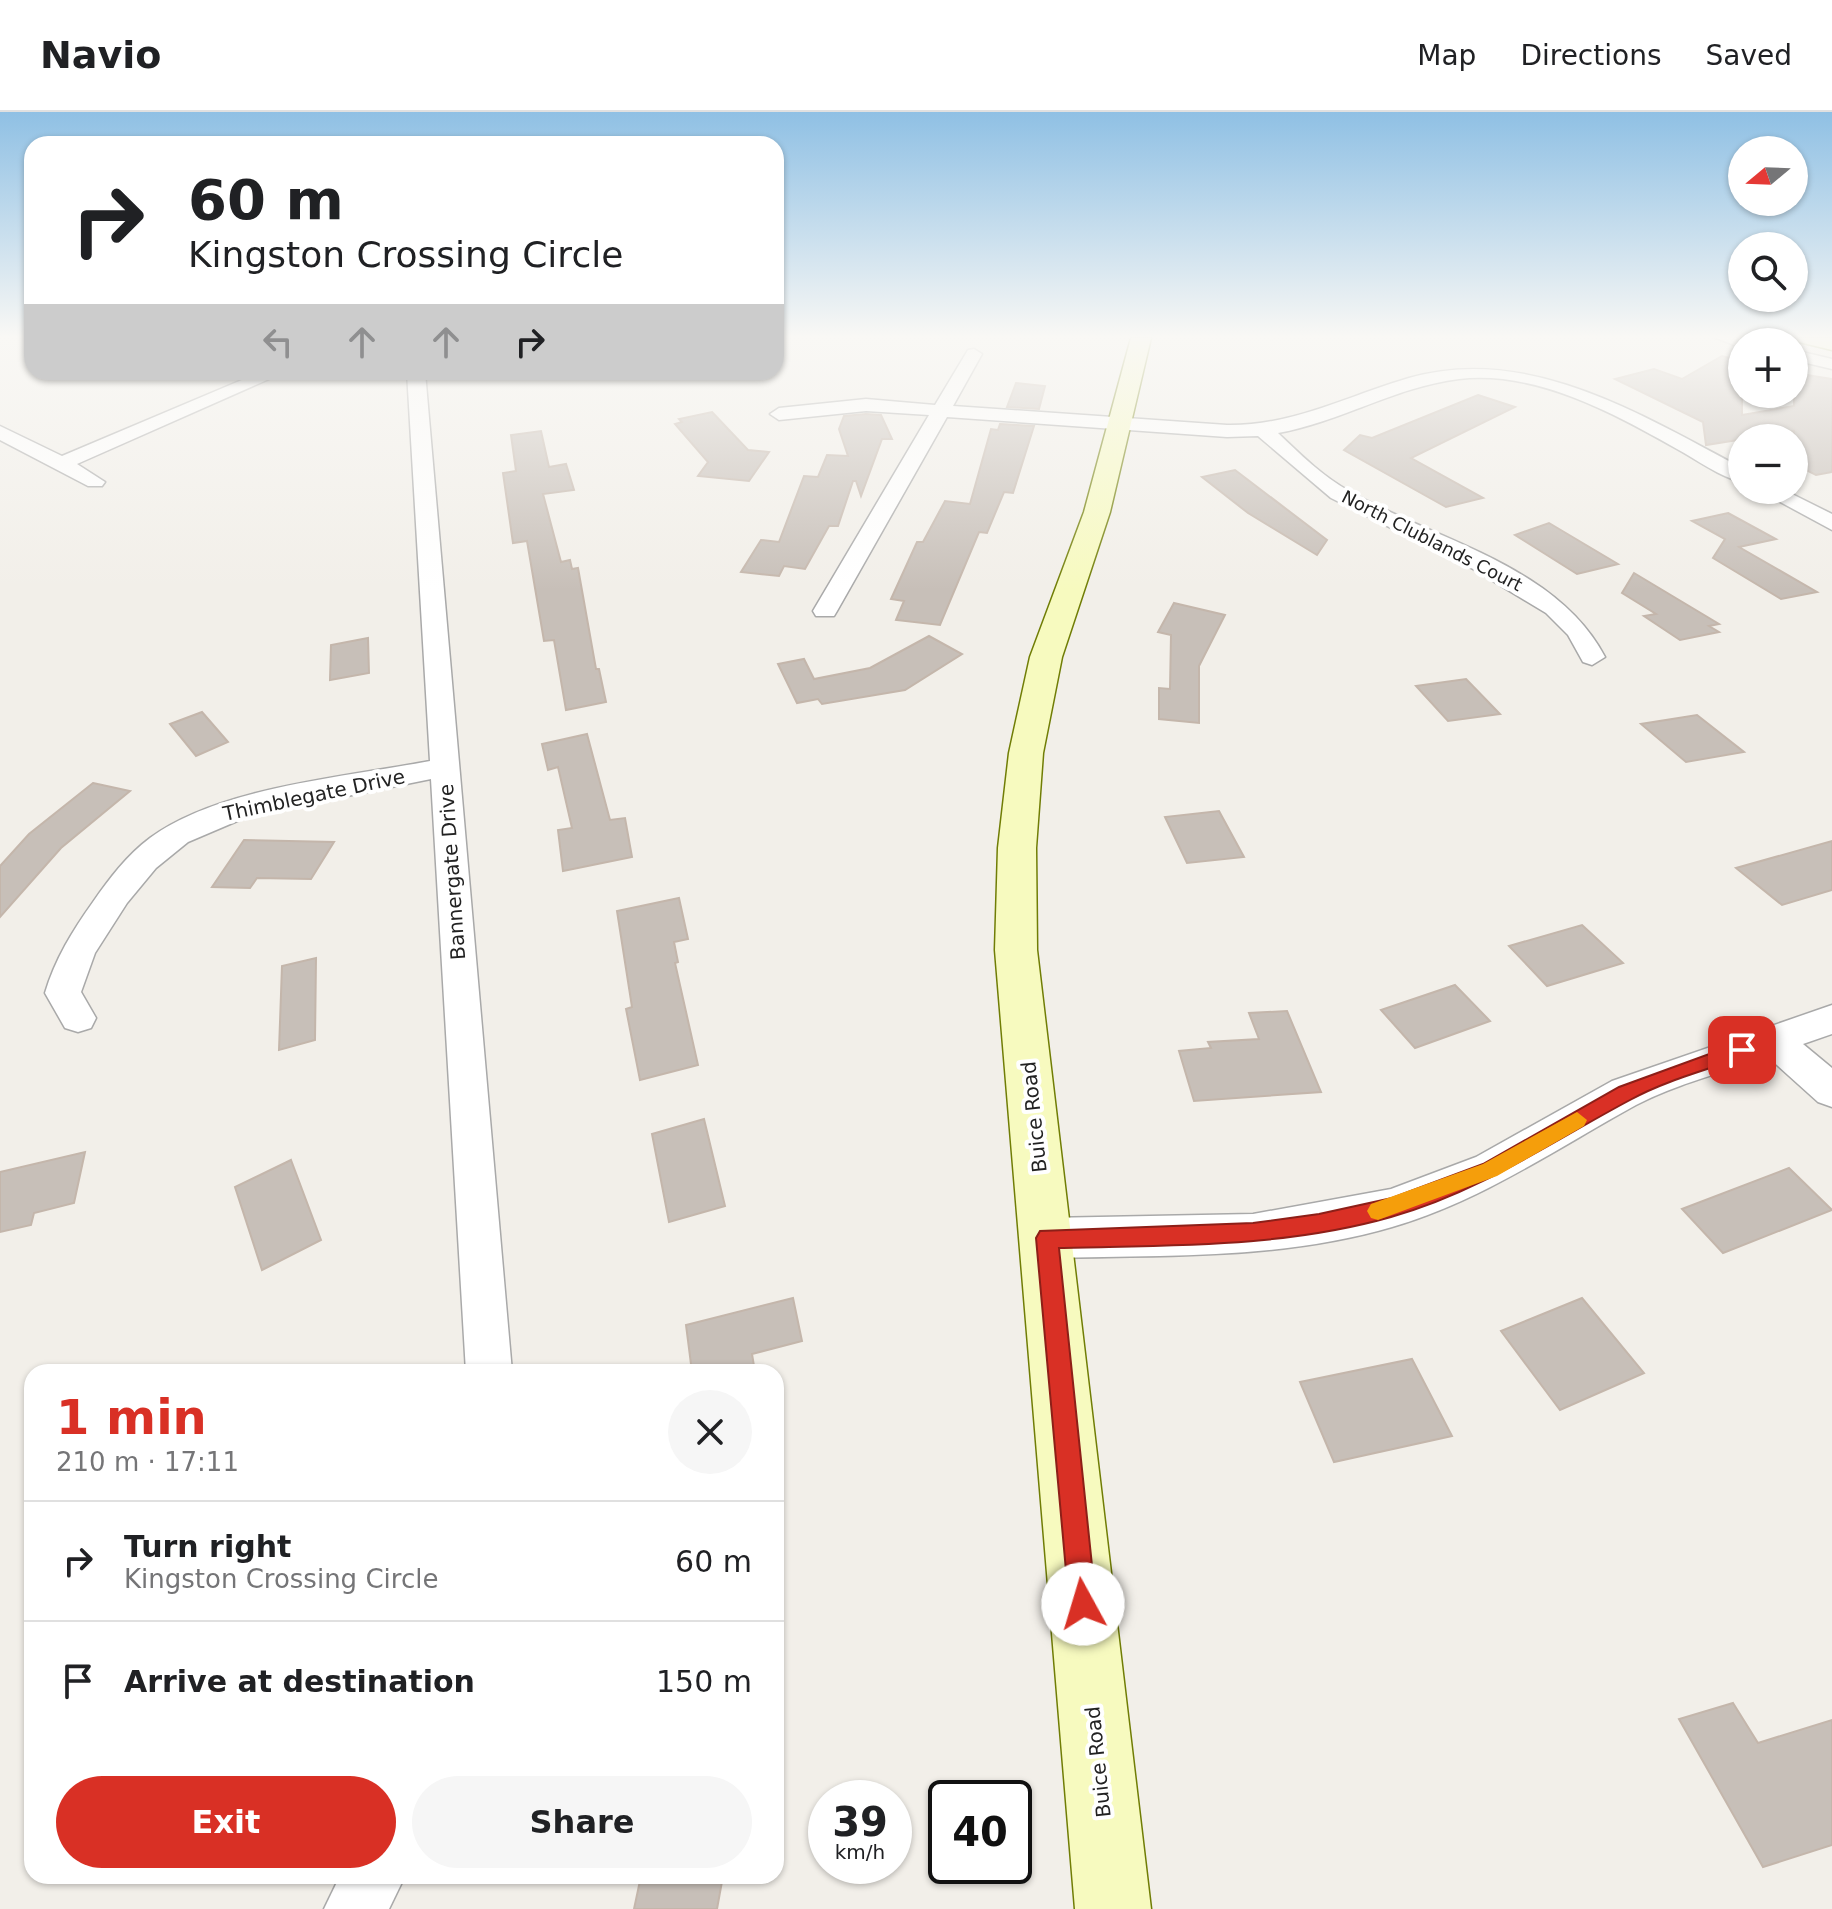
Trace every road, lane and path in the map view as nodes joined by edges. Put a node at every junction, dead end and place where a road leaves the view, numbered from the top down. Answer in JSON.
{"nodes":[{"id":1,"x":159,"y":422,"type":"edge"},
{"id":2,"x":420,"y":422,"type":"edge"},
{"id":3,"x":935,"y":422,"type":"edge"},
{"id":4,"x":1093,"y":422,"type":"edge"},
{"id":5,"x":1300,"y":422,"type":"edge"},
{"id":6,"x":1636,"y":422,"type":"edge"},
{"id":7,"x":1118,"y":424,"type":"junction"},
{"id":8,"x":1263,"y":430,"type":"junction"},
{"id":9,"x":0,"y":432,"type":"edge"},
{"id":10,"x":61,"y":464,"type":"junction"},
{"id":11,"x":1728,"y":469,"type":"edge"},
{"id":12,"x":95,"y":482,"type":"dead end"},
{"id":13,"x":1795,"y":504,"type":"edge"},
{"id":14,"x":1832,"y":523,"type":"edge"},
{"id":15,"x":825,"y":611,"type":"dead end"},
{"id":16,"x":1592,"y":657,"type":"dead end"},
{"id":17,"x":445,"y":767,"type":"junction"},
{"id":18,"x":78,"y":1018,"type":"dead end"},
{"id":19,"x":1832,"y":1019,"type":"edge"},
{"id":20,"x":1772,"y":1039,"type":"junction"},
{"id":21,"x":1832,"y":1091,"type":"edge"},
{"id":22,"x":1047,"y":1238,"type":"junction"},
{"id":23,"x":488,"y":1364,"type":"edge"},
{"id":24,"x":369,"y":1884,"type":"edge"},
{"id":25,"x":355,"y":1909,"type":"edge"},
{"id":26,"x":1113,"y":1909,"type":"edge"}],
"edges":[{"from":1,"to":10,"type":"street"},
{"from":2,"to":17,"type":"street","name":"Bannergate Drive"},
{"from":3,"to":15,"type":"street"},
{"from":4,"to":7,"type":"street"},
{"from":5,"to":8,"type":"street"},
{"from":6,"to":11,"type":"street"},
{"from":7,"to":8,"type":"street"},
{"from":7,"to":22,"type":"street","name":"Buice Road"},
{"from":8,"to":16,"type":"street","name":"North Clublands Court"},
{"from":9,"to":10,"type":"street"},
{"from":10,"to":12,"type":"street"},
{"from":13,"to":14,"type":"street"},
{"from":17,"to":18,"type":"street","name":"Thimblegate Drive"},
{"from":17,"to":23,"type":"street","name":"Bannergate Drive"},
{"from":19,"to":20,"type":"street"},
{"from":20,"to":21,"type":"street"},
{"from":20,"to":22,"type":"street"},
{"from":22,"to":26,"type":"street","name":"Buice Road"},
{"from":24,"to":25,"type":"street"}]}
